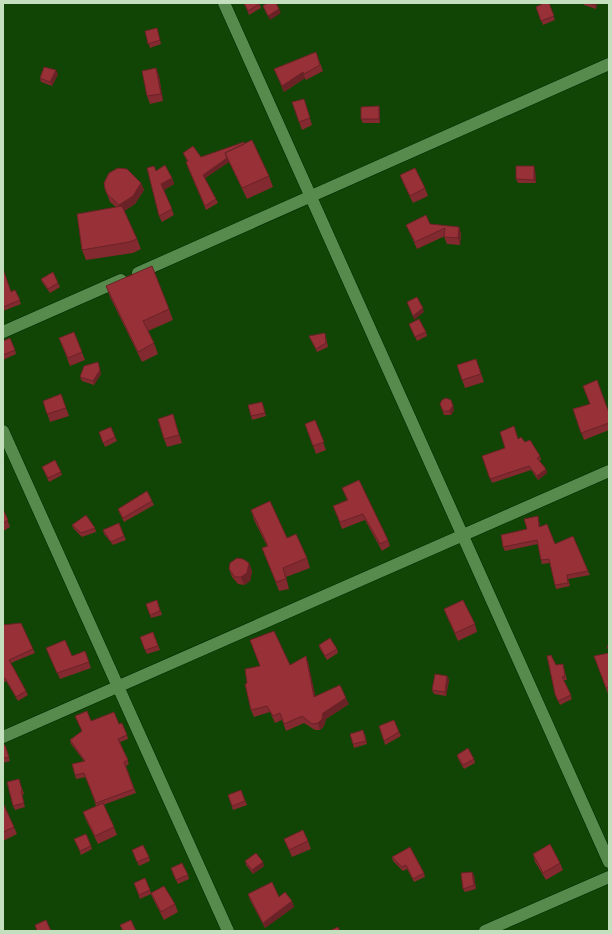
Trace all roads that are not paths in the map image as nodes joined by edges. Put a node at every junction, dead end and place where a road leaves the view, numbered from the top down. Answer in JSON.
{"nodes":[{"id":1,"x":224,"y":3,"type":"edge"},
{"id":2,"x":609,"y":64,"type":"edge"},
{"id":3,"x":311,"y":196,"type":"junction"},
{"id":4,"x":3,"y":332,"type":"edge"},
{"id":5,"x":3,"y":431,"type":"edge"},
{"id":6,"x":609,"y":471,"type":"edge"},
{"id":7,"x":463,"y":536,"type":"junction"},
{"id":8,"x":118,"y":687,"type":"junction"},
{"id":9,"x":3,"y":737,"type":"edge"},
{"id":10,"x":609,"y":862,"type":"edge"},
{"id":11,"x":609,"y":877,"type":"edge"},
{"id":12,"x":228,"y":931,"type":"edge"},
{"id":13,"x":485,"y":931,"type":"edge"}],
"edges":[{"from":1,"to":3,"type":"street"},
{"from":2,"to":3,"type":"street"},
{"from":3,"to":4,"type":"street"},
{"from":3,"to":7,"type":"street"},
{"from":5,"to":8,"type":"street"},
{"from":6,"to":7,"type":"street"},
{"from":7,"to":8,"type":"street"},
{"from":7,"to":10,"type":"street"},
{"from":8,"to":9,"type":"street"},
{"from":8,"to":12,"type":"street"},
{"from":11,"to":13,"type":"street"}]}
